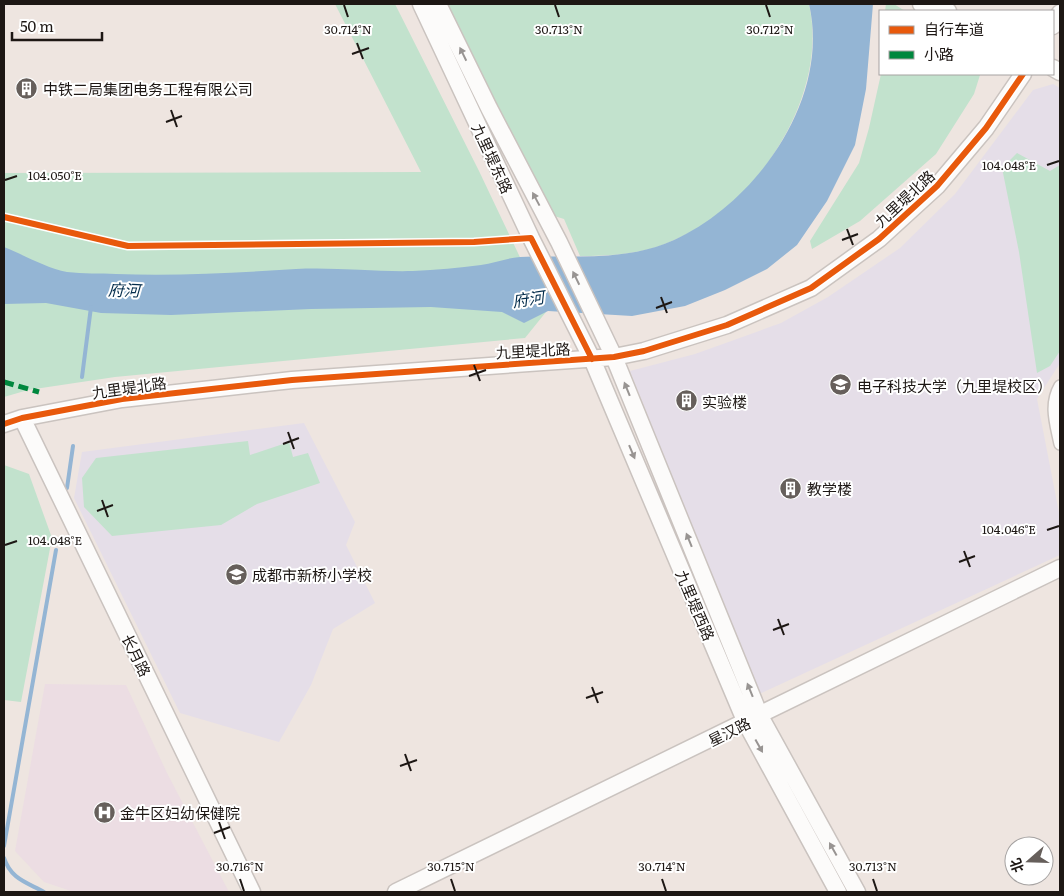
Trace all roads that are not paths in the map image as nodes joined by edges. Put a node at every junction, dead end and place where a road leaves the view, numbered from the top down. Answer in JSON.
{"nodes":[{"id":1,"x":421,"y":4,"type":"edge"},
{"id":2,"x":438,"y":4,"type":"edge"},
{"id":3,"x":935,"y":4,"type":"edge"},
{"id":4,"x":946,"y":10,"type":"edge"},
{"id":5,"x":1060,"y":13,"type":"edge"},
{"id":6,"x":1054,"y":24,"type":"edge"},
{"id":7,"x":1022,"y":75,"type":"edge"},
{"id":8,"x":567,"y":312,"type":"joint"},
{"id":9,"x":614,"y":356,"type":"junction"},
{"id":10,"x":592,"y":359,"type":"junction"},
{"id":11,"x":1060,"y":386,"type":"edge"},
{"id":12,"x":22,"y":418,"type":"junction"},
{"id":13,"x":4,"y":424,"type":"edge"},
{"id":14,"x":1060,"y":444,"type":"edge"},
{"id":15,"x":1060,"y":568,"type":"edge"},
{"id":16,"x":753,"y":719,"type":"junction"},
{"id":17,"x":252,"y":892,"type":"edge"},
{"id":18,"x":396,"y":892,"type":"edge"},
{"id":19,"x":838,"y":892,"type":"edge"},
{"id":20,"x":857,"y":892,"type":"edge"}],
"edges":[{"from":1,"to":8,"type":"street","name":"九里堤东路"},
{"from":9,"to":2,"type":"street","one_way":true},
{"from":3,"to":4,"type":"street"},
{"from":5,"to":6,"type":"street"},
{"from":7,"to":9,"type":"street","name":"九里堤北路"},
{"from":8,"to":10,"type":"street","name":"九里堤西路"},
{"from":9,"to":10,"type":"street","name":"九里堤北路"},
{"from":16,"to":9,"type":"street","one_way":true},
{"from":10,"to":12,"type":"street","name":"九里堤北路"},
{"from":10,"to":16,"type":"street","name":"九里堤西路","one_way":true},
{"from":11,"to":14,"type":"street"},
{"from":12,"to":13,"type":"street","name":"九里堤北路"},
{"from":12,"to":17,"type":"street","name":"长月路"},
{"from":15,"to":16,"type":"street","name":"星汉路"},
{"from":16,"to":18,"type":"street","name":"星汉路"},
{"from":16,"to":19,"type":"street","name":"九里堤西路","one_way":true},
{"from":20,"to":16,"type":"street","one_way":true}]}
